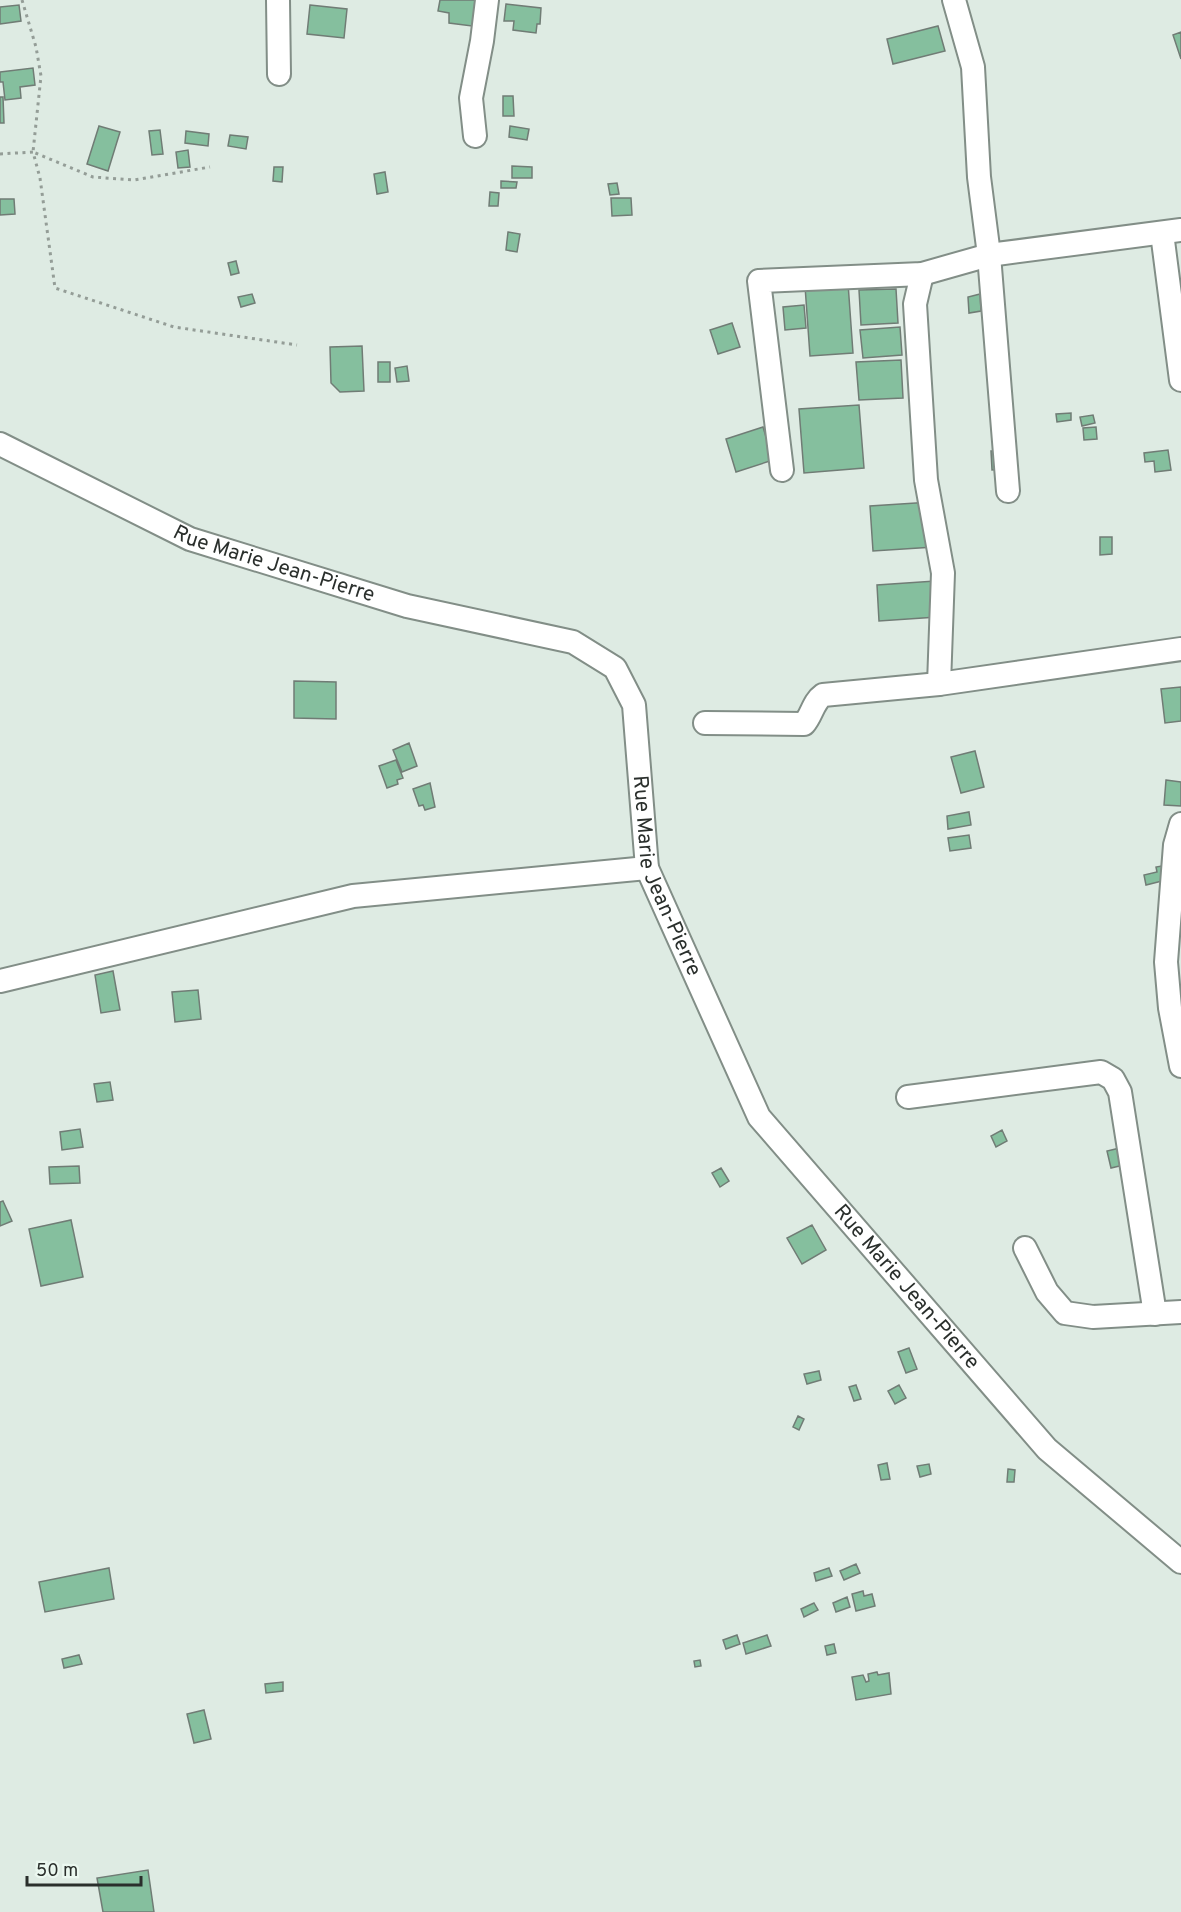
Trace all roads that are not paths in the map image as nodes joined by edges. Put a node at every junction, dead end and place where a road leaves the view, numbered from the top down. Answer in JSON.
{"nodes":[{"id":1,"x":278,"y":0,"type":"edge"},
{"id":2,"x":487,"y":0,"type":"edge"},
{"id":3,"x":954,"y":0,"type":"edge"},
{"id":4,"x":279,"y":74,"type":"dead end"},
{"id":5,"x":475,"y":136,"type":"dead end"},
{"id":6,"x":1172,"y":232,"type":"edge"},
{"id":7,"x":989,"y":255,"type":"junction"},
{"id":8,"x":922,"y":274,"type":"junction"},
{"id":9,"x":1181,"y":380,"type":"edge"},
{"id":10,"x":0,"y":444,"type":"edge"},
{"id":11,"x":782,"y":470,"type":"dead end"},
{"id":12,"x":1008,"y":491,"type":"dead end"},
{"id":13,"x":1181,"y":649,"type":"edge"},
{"id":14,"x":939,"y":684,"type":"junction"},
{"id":15,"x":705,"y":723,"type":"dead end"},
{"id":16,"x":1179,"y":839,"type":"edge"},
{"id":17,"x":647,"y":868,"type":"junction"},
{"id":18,"x":0,"y":981,"type":"edge"},
{"id":19,"x":1181,"y":1066,"type":"edge"},
{"id":20,"x":908,"y":1097,"type":"dead end"},
{"id":21,"x":1024,"y":1248,"type":"dead end"},
{"id":22,"x":1181,"y":1312,"type":"edge"},
{"id":23,"x":1155,"y":1314,"type":"junction"},
{"id":24,"x":1181,"y":1562,"type":"edge"}],
"edges":[{"from":1,"to":4,"type":"street"},
{"from":2,"to":5,"type":"street"},
{"from":3,"to":7,"type":"street"},
{"from":6,"to":7,"type":"street"},
{"from":6,"to":9,"type":"street"},
{"from":7,"to":8,"type":"street"},
{"from":7,"to":12,"type":"street"},
{"from":8,"to":11,"type":"street"},
{"from":8,"to":14,"type":"street"},
{"from":10,"to":17,"type":"street","name":"Rue Marie Jean-Pierre"},
{"from":13,"to":14,"type":"street"},
{"from":14,"to":15,"type":"street"},
{"from":16,"to":19,"type":"street"},
{"from":17,"to":18,"type":"street"},
{"from":17,"to":24,"type":"street","name":"Rue Marie Jean-Pierre"},
{"from":20,"to":23,"type":"street"},
{"from":21,"to":23,"type":"street"},
{"from":22,"to":23,"type":"street"}]}
